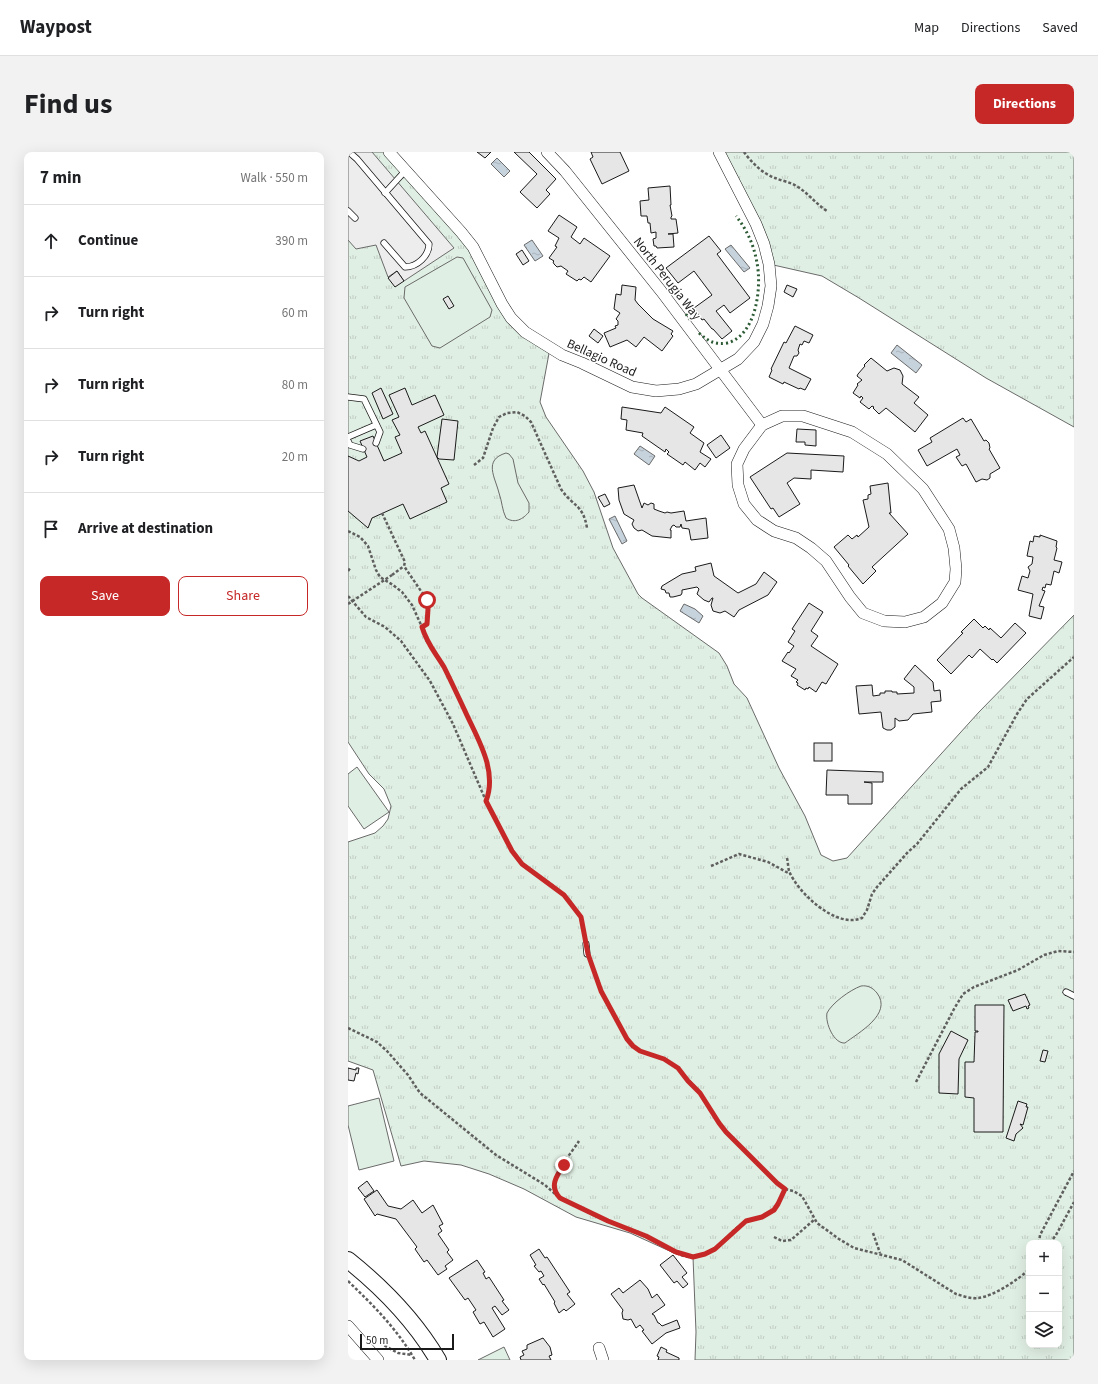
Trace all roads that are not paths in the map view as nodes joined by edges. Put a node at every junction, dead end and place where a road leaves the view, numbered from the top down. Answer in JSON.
{"nodes":[{"id":1,"x":349,"y":152,"type":"edge"},
{"id":2,"x":389,"y":152,"type":"edge"},
{"id":3,"x":547,"y":152,"type":"edge"},
{"id":4,"x":719,"y":152,"type":"edge"},
{"id":5,"x":406,"y":170,"type":"junction"},
{"id":6,"x":385,"y":193,"type":"junction"},
{"id":7,"x":348,"y":211,"type":"edge"},
{"id":8,"x":354,"y":218,"type":"dead end"},
{"id":9,"x":384,"y":243,"type":"dead end"},
{"id":10,"x":721,"y":369,"type":"junction"},
{"id":11,"x":348,"y":397,"type":"edge"},
{"id":12,"x":376,"y":425,"type":"junction"},
{"id":13,"x":762,"y":425,"type":"junction"},
{"id":14,"x":348,"y":437,"type":"edge"},
{"id":15,"x":348,"y":441,"type":"edge"},
{"id":16,"x":376,"y":443,"type":"dead end"},
{"id":17,"x":363,"y":449,"type":"dead end"},
{"id":18,"x":586,"y":944,"type":"road end"},
{"id":19,"x":588,"y":954,"type":"road end"},
{"id":20,"x":1066,"y":992,"type":"dead end"},
{"id":21,"x":1074,"y":996,"type":"edge"},
{"id":22,"x":348,"y":1260,"type":"edge"},
{"id":23,"x":350,"y":1331,"type":"edge"},
{"id":24,"x":599,"y":1348,"type":"dead end"},
{"id":25,"x":378,"y":1360,"type":"edge"},
{"id":26,"x":438,"y":1360,"type":"edge"},
{"id":27,"x":603,"y":1360,"type":"edge"}],
"edges":[{"from":1,"to":6,"type":"lane"},
{"from":2,"to":5,"type":"street","name":"Bellagio Road"},
{"from":3,"to":10,"type":"street","name":"North Perugia Way"},
{"from":4,"to":10,"type":"street","name":"Bellagio Road"},
{"from":5,"to":6,"type":"lane"},
{"from":5,"to":10,"type":"street","name":"Bellagio Road"},
{"from":6,"to":9,"type":"lane"},
{"from":7,"to":8,"type":"lane"},
{"from":10,"to":13,"type":"street","name":"North Perugia Way"},
{"from":11,"to":12,"type":"lane"},
{"from":12,"to":14,"type":"lane"},
{"from":12,"to":16,"type":"lane"},
{"from":13,"to":13,"type":"street"},
{"from":15,"to":17,"type":"lane"},
{"from":18,"to":19,"type":"lane"},
{"from":20,"to":21,"type":"lane"},
{"from":22,"to":26,"type":"main road"},
{"from":23,"to":25,"type":"street"},
{"from":24,"to":27,"type":"street"}]}
